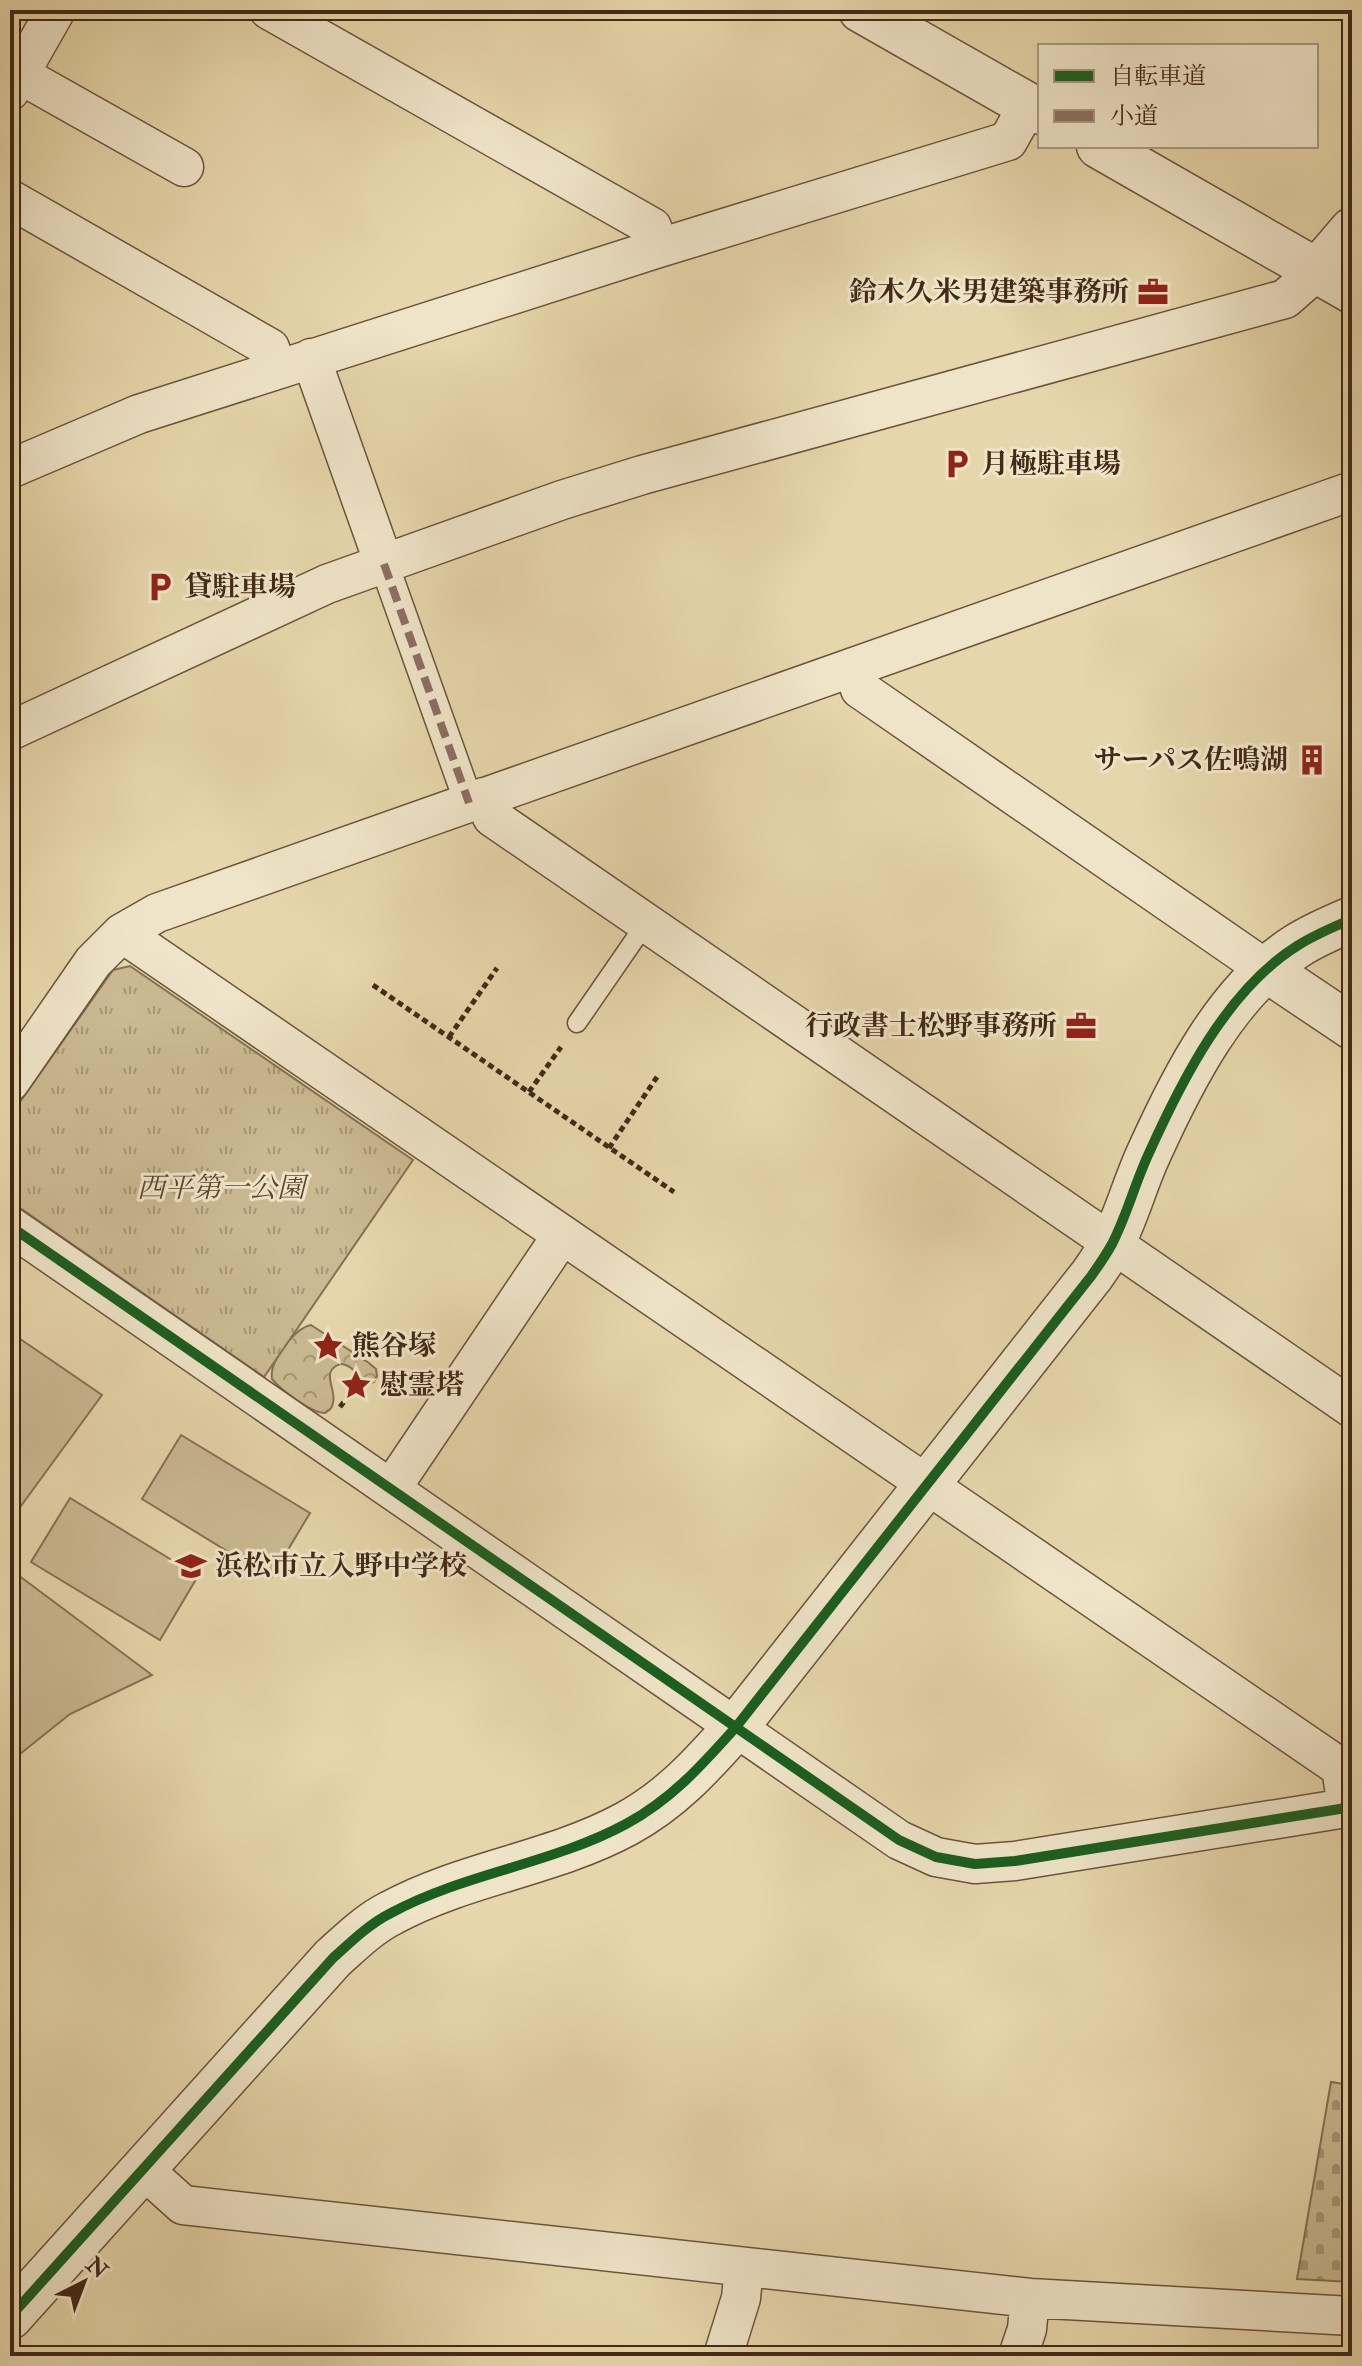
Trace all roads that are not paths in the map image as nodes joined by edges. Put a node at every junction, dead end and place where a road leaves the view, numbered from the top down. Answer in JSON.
{"nodes":[{"id":1,"x":56,"y":10,"type":"edge"},
{"id":2,"x":269,"y":10,"type":"edge"},
{"id":3,"x":861,"y":10,"type":"edge"},
{"id":4,"x":15,"y":82,"type":"edge"},
{"id":5,"x":1034,"y":109,"type":"edge"},
{"id":6,"x":1102,"y":148,"type":"edge"},
{"id":7,"x":184,"y":167,"type":"dead end"},
{"id":8,"x":10,"y":199,"type":"edge"},
{"id":9,"x":1352,"y":230,"type":"edge"},
{"id":10,"x":659,"y":248,"type":"junction"},
{"id":11,"x":1335,"y":281,"type":"edge"},
{"id":12,"x":294,"y":364,"type":"junction"},
{"id":13,"x":10,"y":469,"type":"edge"},
{"id":14,"x":1352,"y":491,"type":"edge"},
{"id":15,"x":384,"y":564,"type":"junction"},
{"id":16,"x":853,"y":667,"type":"junction"},
{"id":17,"x":10,"y":731,"type":"edge"},
{"id":18,"x":476,"y":800,"type":"junction"},
{"id":19,"x":1352,"y":919,"type":"edge"},
{"id":20,"x":646,"y":923,"type":"junction"},
{"id":21,"x":122,"y":933,"type":"junction"},
{"id":22,"x":1267,"y":970,"type":"junction"},
{"id":23,"x":577,"y":1023,"type":"road end"},
{"id":24,"x":1352,"y":1027,"type":"edge"},
{"id":25,"x":10,"y":1082,"type":"edge"},
{"id":26,"x":10,"y":1226,"type":"edge"},
{"id":27,"x":562,"y":1235,"type":"junction"},
{"id":28,"x":1112,"y":1244,"type":"junction"},
{"id":29,"x":1352,"y":1408,"type":"edge"},
{"id":30,"x":928,"y":1485,"type":"junction"},
{"id":31,"x":391,"y":1489,"type":"junction"},
{"id":32,"x":736,"y":1727,"type":"junction"},
{"id":33,"x":1350,"y":1807,"type":"edge"},
{"id":34,"x":143,"y":2169,"type":"junction"},
{"id":35,"x":744,"y":2267,"type":"junction"},
{"id":36,"x":1030,"y":2298,"type":"junction"},
{"id":37,"x":1352,"y":2316,"type":"edge"},
{"id":38,"x":10,"y":2317,"type":"edge"},
{"id":39,"x":723,"y":2356,"type":"edge"},
{"id":40,"x":1018,"y":2356,"type":"edge"}],
"edges":[{"from":1,"to":4,"type":"street"},
{"from":2,"to":10,"type":"street"},
{"from":3,"to":5,"type":"street"},
{"from":4,"to":7,"type":"street"},
{"from":5,"to":10,"type":"street"},
{"from":6,"to":11,"type":"street"},
{"from":8,"to":12,"type":"street"},
{"from":9,"to":11,"type":"street"},
{"from":10,"to":12,"type":"street"},
{"from":11,"to":15,"type":"street"},
{"from":12,"to":13,"type":"street"},
{"from":12,"to":15,"type":"street"},
{"from":14,"to":16,"type":"street"},
{"from":15,"to":17,"type":"street"},
{"from":15,"to":18,"type":"street"},
{"from":16,"to":18,"type":"street"},
{"from":16,"to":22,"type":"street"},
{"from":18,"to":20,"type":"street"},
{"from":18,"to":21,"type":"street"},
{"from":19,"to":22,"type":"street"},
{"from":20,"to":23,"type":"lane"},
{"from":20,"to":28,"type":"street"},
{"from":21,"to":25,"type":"street"},
{"from":21,"to":27,"type":"street"},
{"from":22,"to":24,"type":"street"},
{"from":22,"to":28,"type":"street"},
{"from":26,"to":31,"type":"street"},
{"from":27,"to":30,"type":"street"},
{"from":27,"to":31,"type":"street"},
{"from":28,"to":29,"type":"street"},
{"from":28,"to":30,"type":"street"},
{"from":30,"to":32,"type":"street"},
{"from":30,"to":33,"type":"street"},
{"from":31,"to":32,"type":"street"},
{"from":32,"to":33,"type":"street"},
{"from":32,"to":34,"type":"street"},
{"from":34,"to":35,"type":"street"},
{"from":34,"to":38,"type":"street"},
{"from":35,"to":36,"type":"street"},
{"from":35,"to":39,"type":"street"},
{"from":36,"to":37,"type":"street"},
{"from":36,"to":40,"type":"street"}]}
